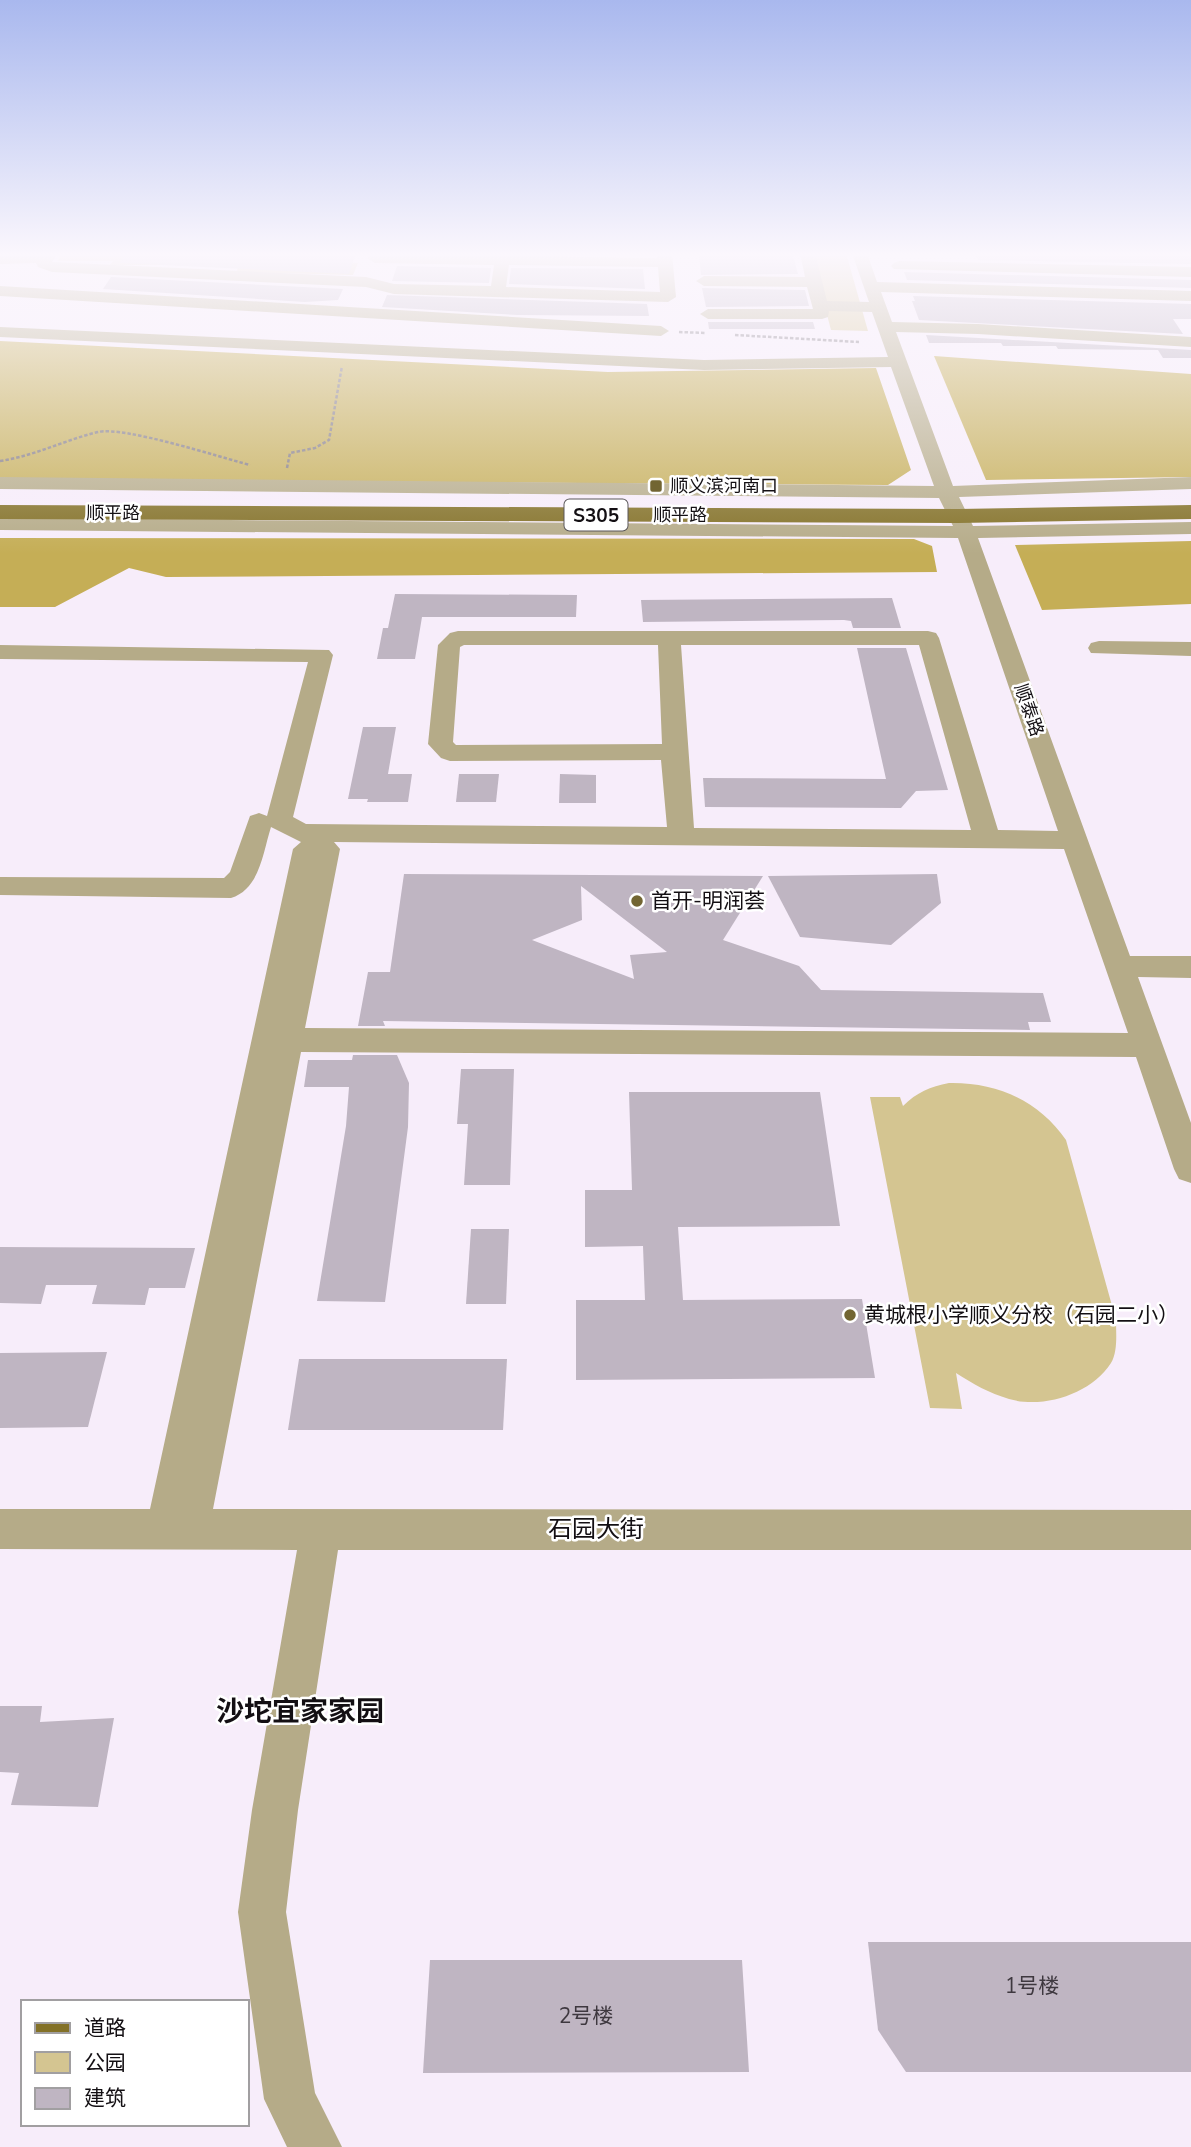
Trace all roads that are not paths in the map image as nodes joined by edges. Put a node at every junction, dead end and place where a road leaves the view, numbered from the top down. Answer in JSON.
{"nodes":[{"id":1,"x":581,"y":353,"type":"edge"},
{"id":2,"x":758,"y":353,"type":"edge"},
{"id":3,"x":897,"y":353,"type":"edge"},
{"id":4,"x":1146,"y":353,"type":"edge"},
{"id":5,"x":1150,"y":360,"type":"dead end"},
{"id":6,"x":0,"y":483,"type":"edge"},
{"id":7,"x":1191,"y":483,"type":"edge"},
{"id":8,"x":0,"y":496,"type":"edge"},
{"id":9,"x":1191,"y":496,"type":"edge"},
{"id":10,"x":955,"y":509,"type":"junction"},
{"id":11,"x":0,"y":512,"type":"edge"},
{"id":12,"x":1191,"y":512,"type":"edge"},
{"id":13,"x":0,"y":524,"type":"edge"},
{"id":14,"x":1191,"y":528,"type":"edge"},
{"id":15,"x":669,"y":638,"type":"junction"},
{"id":16,"x":1099,"y":648,"type":"dead end"},
{"id":17,"x":1191,"y":649,"type":"edge"},
{"id":18,"x":0,"y":652,"type":"edge"},
{"id":19,"x":675,"y":758,"type":"junction"},
{"id":20,"x":259,"y":822,"type":"dead end"},
{"id":21,"x":681,"y":837,"type":"junction"},
{"id":22,"x":987,"y":839,"type":"junction"},
{"id":23,"x":1075,"y":840,"type":"junction"},
{"id":24,"x":316,"y":849,"type":"dead end"},
{"id":25,"x":0,"y":886,"type":"edge"},
{"id":26,"x":1119,"y":966,"type":"junction"},
{"id":27,"x":1191,"y":967,"type":"edge"},
{"id":28,"x":277,"y":1040,"type":"junction"},
{"id":29,"x":1147,"y":1045,"type":"junction"},
{"id":30,"x":1191,"y":1169,"type":"edge"},
{"id":31,"x":0,"y":1529,"type":"edge"},
{"id":32,"x":178,"y":1529,"type":"junction"},
{"id":33,"x":321,"y":1529,"type":"junction"},
{"id":34,"x":1191,"y":1530,"type":"edge"},
{"id":35,"x":315,"y":2147,"type":"edge"}],
"edges":[{"from":1,"to":2,"type":"street"},
{"from":3,"to":10,"type":"street","name":"顺泰路"},
{"from":4,"to":5,"type":"street"},
{"from":6,"to":10,"type":"street"},
{"from":7,"to":10,"type":"street"},
{"from":8,"to":10,"type":"main road","name":"顺平路","number":"S305"},
{"from":9,"to":10,"type":"main road","name":"顺平路","number":"S305"},
{"from":10,"to":11,"type":"main road","name":"顺平路","number":"S305"},
{"from":10,"to":12,"type":"main road","name":"顺平路","number":"S305"},
{"from":10,"to":13,"type":"street"},
{"from":10,"to":14,"type":"street"},
{"from":10,"to":23,"type":"street","name":"顺泰路"},
{"from":15,"to":19,"type":"street"},
{"from":15,"to":19,"type":"street"},
{"from":15,"to":22,"type":"street"},
{"from":16,"to":17,"type":"street"},
{"from":18,"to":21,"type":"street"},
{"from":19,"to":21,"type":"street"},
{"from":20,"to":25,"type":"street"},
{"from":21,"to":22,"type":"street"},
{"from":22,"to":23,"type":"street"},
{"from":23,"to":26,"type":"street","name":"顺泰路"},
{"from":24,"to":28,"type":"street"},
{"from":26,"to":27,"type":"street"},
{"from":26,"to":29,"type":"street","name":"顺泰路"},
{"from":28,"to":29,"type":"street"},
{"from":28,"to":32,"type":"street"},
{"from":29,"to":30,"type":"street","name":"顺泰路"},
{"from":31,"to":32,"type":"street","name":"石园大街"},
{"from":32,"to":33,"type":"street","name":"石园大街"},
{"from":33,"to":34,"type":"street","name":"石园大街"},
{"from":33,"to":35,"type":"street"}]}
